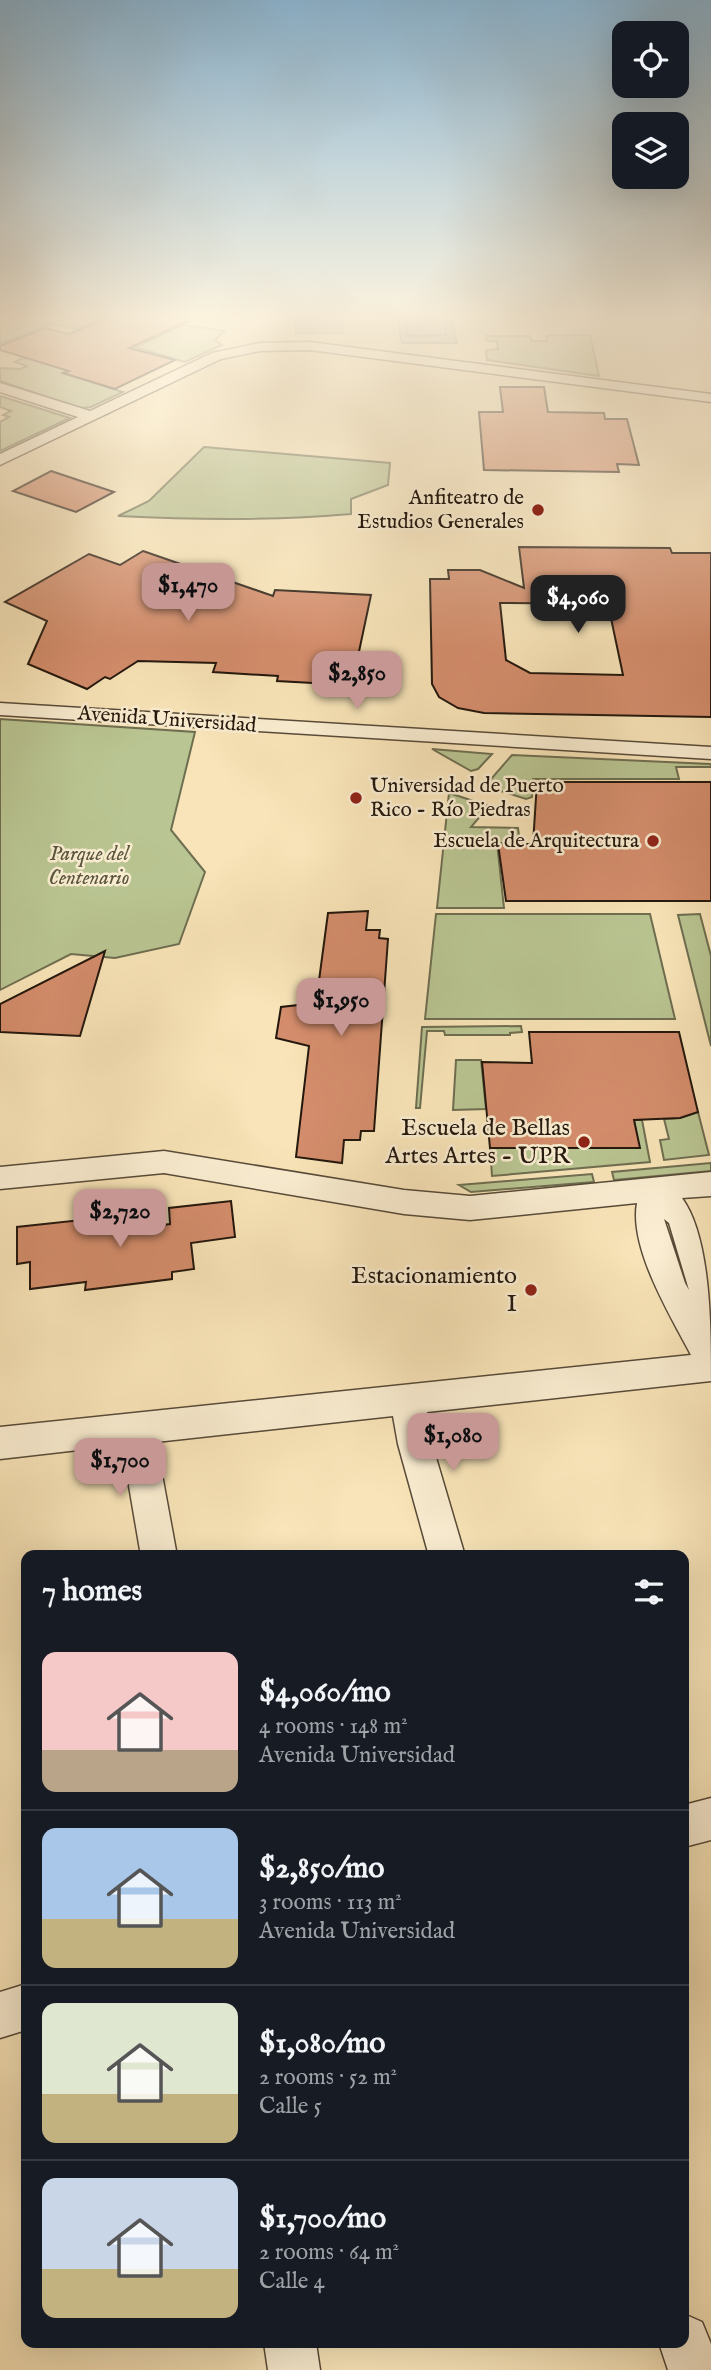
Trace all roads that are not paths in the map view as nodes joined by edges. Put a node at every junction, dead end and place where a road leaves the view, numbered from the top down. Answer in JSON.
{"nodes":[{"id":1,"x":71,"y":426,"type":"edge"},
{"id":2,"x":0,"y":460,"type":"edge"},
{"id":3,"x":0,"y":709,"type":"edge"},
{"id":4,"x":711,"y":753,"type":"edge"},
{"id":5,"x":0,"y":1178,"type":"edge"},
{"id":6,"x":711,"y":1184,"type":"edge"},
{"id":7,"x":654,"y":1191,"type":"junction"},
{"id":8,"x":711,"y":1341,"type":"edge"},
{"id":9,"x":711,"y":1361,"type":"edge"},
{"id":10,"x":711,"y":1367,"type":"edge"},
{"id":11,"x":408,"y":1401,"type":"junction"},
{"id":12,"x":136,"y":1430,"type":"junction"},
{"id":13,"x":0,"y":1443,"type":"edge"},
{"id":14,"x":158,"y":1550,"type":"edge"},
{"id":15,"x":445,"y":1550,"type":"edge"},
{"id":16,"x":711,"y":1819,"type":"edge"},
{"id":17,"x":689,"y":1824,"type":"edge"},
{"id":18,"x":21,"y":2009,"type":"edge"},
{"id":19,"x":0,"y":2015,"type":"edge"},
{"id":20,"x":291,"y":2348,"type":"edge"},
{"id":21,"x":687,"y":2348,"type":"edge"},
{"id":22,"x":294,"y":2370,"type":"edge"},
{"id":23,"x":694,"y":2370,"type":"edge"}],
"edges":[{"from":1,"to":2,"type":"street"},
{"from":3,"to":4,"type":"street","name":"Avenida Universidad"},
{"from":5,"to":7,"type":"street"},
{"from":6,"to":7,"type":"street"},
{"from":7,"to":8,"type":"street"},
{"from":7,"to":9,"type":"street"},
{"from":10,"to":11,"type":"street"},
{"from":11,"to":12,"type":"street"},
{"from":11,"to":15,"type":"street"},
{"from":12,"to":13,"type":"street"},
{"from":12,"to":14,"type":"street"},
{"from":16,"to":17,"type":"street"},
{"from":18,"to":19,"type":"street"},
{"from":20,"to":22,"type":"street"},
{"from":21,"to":23,"type":"street"}]}
